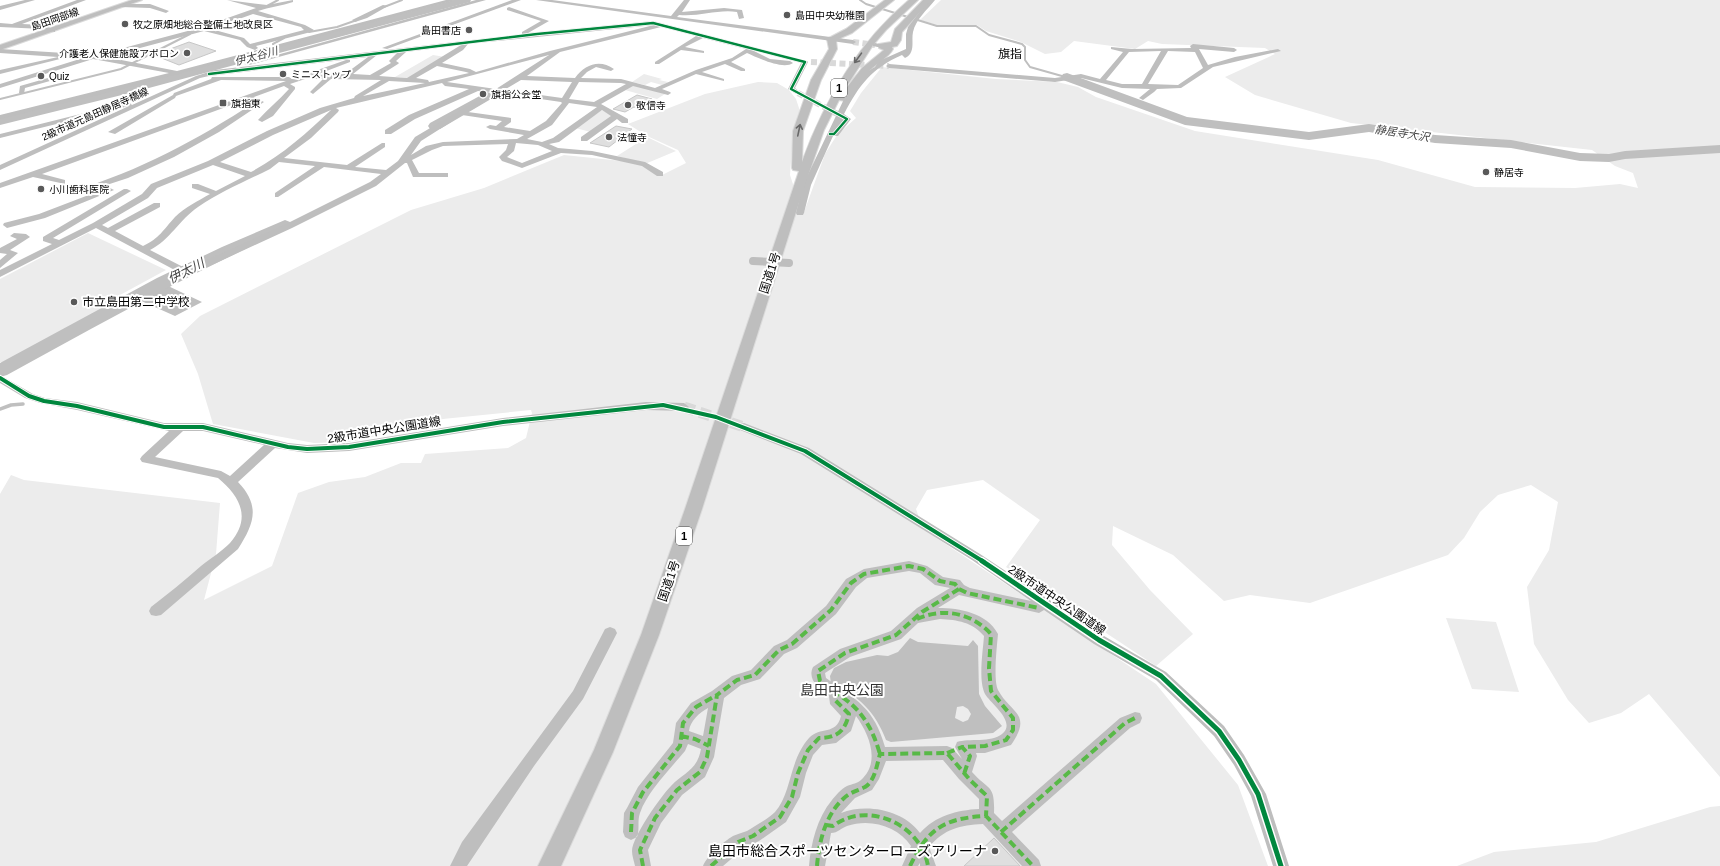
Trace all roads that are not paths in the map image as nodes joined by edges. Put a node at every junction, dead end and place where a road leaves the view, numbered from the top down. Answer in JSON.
{"nodes":[{"id":1,"x":32,"y":0,"type":"edge"},
{"id":2,"x":83,"y":0,"type":"edge"},
{"id":3,"x":118,"y":0,"type":"edge"},
{"id":4,"x":230,"y":0,"type":"edge"},
{"id":5,"x":291,"y":0,"type":"edge"},
{"id":6,"x":453,"y":0,"type":"edge"},
{"id":7,"x":483,"y":0,"type":"edge"},
{"id":8,"x":518,"y":0,"type":"edge"},
{"id":9,"x":539,"y":0,"type":"edge"},
{"id":10,"x":687,"y":0,"type":"edge"},
{"id":11,"x":890,"y":0,"type":"edge"},
{"id":12,"x":903,"y":0,"type":"edge"},
{"id":13,"x":914,"y":0,"type":"edge"},
{"id":14,"x":927,"y":0,"type":"edge"},
{"id":15,"x":932,"y":0,"type":"edge"},
{"id":16,"x":135,"y":1,"type":"edge"},
{"id":17,"x":554,"y":2,"type":"junction"},
{"id":18,"x":605,"y":3,"type":"dead end"},
{"id":19,"x":123,"y":6,"type":"junction"},
{"id":20,"x":385,"y":6,"type":"dead end"},
{"id":21,"x":0,"y":8,"type":"edge"},
{"id":22,"x":261,"y":8,"type":"junction"},
{"id":23,"x":597,"y":8,"type":"junction"},
{"id":24,"x":509,"y":9,"type":"dead end"},
{"id":25,"x":166,"y":11,"type":"dead end"},
{"id":26,"x":254,"y":12,"type":"junction"},
{"id":27,"x":525,"y":14,"type":"junction"},
{"id":28,"x":678,"y":14,"type":"junction"},
{"id":29,"x":672,"y":18,"type":"junction"},
{"id":30,"x":741,"y":18,"type":"dead end"},
{"id":31,"x":660,"y":24,"type":"junction"},
{"id":32,"x":0,"y":25,"type":"edge"},
{"id":33,"x":11,"y":26,"type":"junction"},
{"id":34,"x":205,"y":29,"type":"junction"},
{"id":35,"x":587,"y":30,"type":"junction"},
{"id":36,"x":53,"y":31,"type":"junction"},
{"id":37,"x":309,"y":31,"type":"junction"},
{"id":38,"x":703,"y":35,"type":"junction"},
{"id":39,"x":515,"y":37,"type":"junction"},
{"id":40,"x":610,"y":38,"type":"junction"},
{"id":41,"x":831,"y":39,"type":"junction"},
{"id":42,"x":853,"y":42,"type":"tunnel mouth"},
{"id":43,"x":466,"y":43,"type":"junction"},
{"id":44,"x":623,"y":43,"type":"dead end"},
{"id":45,"x":249,"y":46,"type":"junction"},
{"id":46,"x":680,"y":48,"type":"junction"},
{"id":47,"x":1113,"y":48,"type":"dead end"},
{"id":48,"x":0,"y":49,"type":"edge"},
{"id":49,"x":749,"y":49,"type":"junction"},
{"id":50,"x":404,"y":50,"type":"junction"},
{"id":51,"x":559,"y":50,"type":"junction"},
{"id":52,"x":909,"y":50,"type":"junction"},
{"id":53,"x":1127,"y":50,"type":"junction"},
{"id":54,"x":1165,"y":50,"type":"junction"},
{"id":55,"x":1197,"y":50,"type":"junction"},
{"id":56,"x":261,"y":51,"type":"junction"},
{"id":57,"x":702,"y":52,"type":"dead end"},
{"id":58,"x":1278,"y":52,"type":"dead end"},
{"id":59,"x":375,"y":53,"type":"junction"},
{"id":60,"x":76,"y":54,"type":"junction"},
{"id":61,"x":367,"y":54,"type":"junction"},
{"id":62,"x":850,"y":54,"type":"dead end"},
{"id":63,"x":96,"y":57,"type":"junction"},
{"id":64,"x":1235,"y":59,"type":"junction"},
{"id":65,"x":726,"y":62,"type":"junction"},
{"id":66,"x":658,"y":63,"type":"dead end"},
{"id":67,"x":436,"y":64,"type":"junction"},
{"id":68,"x":456,"y":68,"type":"junction"},
{"id":69,"x":611,"y":69,"type":"dead end"},
{"id":70,"x":743,"y":70,"type":"dead end"},
{"id":71,"x":1207,"y":70,"type":"junction"},
{"id":72,"x":0,"y":72,"type":"edge"},
{"id":73,"x":46,"y":72,"type":"junction"},
{"id":74,"x":696,"y":72,"type":"junction"},
{"id":75,"x":178,"y":73,"type":"junction"},
{"id":76,"x":209,"y":74,"type":"junction"},
{"id":77,"x":475,"y":74,"type":"junction"},
{"id":78,"x":307,"y":76,"type":"junction"},
{"id":79,"x":347,"y":76,"type":"junction"},
{"id":80,"x":197,"y":77,"type":"junction"},
{"id":81,"x":329,"y":77,"type":"junction"},
{"id":82,"x":372,"y":77,"type":"junction"},
{"id":83,"x":221,"y":78,"type":"junction"},
{"id":84,"x":389,"y":78,"type":"junction"},
{"id":85,"x":519,"y":78,"type":"junction"},
{"id":86,"x":298,"y":79,"type":"junction"},
{"id":87,"x":408,"y":80,"type":"junction"},
{"id":88,"x":576,"y":80,"type":"junction"},
{"id":89,"x":722,"y":80,"type":"dead end"},
{"id":90,"x":435,"y":82,"type":"junction"},
{"id":91,"x":1101,"y":82,"type":"junction"},
{"id":92,"x":284,"y":84,"type":"junction"},
{"id":93,"x":632,"y":84,"type":"junction"},
{"id":94,"x":0,"y":86,"type":"edge"},
{"id":95,"x":1135,"y":86,"type":"junction"},
{"id":96,"x":1144,"y":86,"type":"junction"},
{"id":97,"x":1155,"y":86,"type":"junction"},
{"id":98,"x":479,"y":88,"type":"junction"},
{"id":99,"x":655,"y":90,"type":"junction"},
{"id":100,"x":499,"y":91,"type":"junction"},
{"id":101,"x":313,"y":92,"type":"dead end"},
{"id":102,"x":22,"y":93,"type":"dead end"},
{"id":103,"x":178,"y":93,"type":"junction"},
{"id":104,"x":668,"y":93,"type":"dead end"},
{"id":105,"x":798,"y":93,"type":"dead end"},
{"id":106,"x":1127,"y":94,"type":"dead end"},
{"id":107,"x":248,"y":97,"type":"junction"},
{"id":108,"x":824,"y":98,"type":"dead end"},
{"id":109,"x":1143,"y":98,"type":"dead end"},
{"id":110,"x":566,"y":101,"type":"junction"},
{"id":111,"x":146,"y":102,"type":"junction"},
{"id":112,"x":347,"y":102,"type":"junction"},
{"id":113,"x":594,"y":105,"type":"junction"},
{"id":114,"x":602,"y":107,"type":"junction"},
{"id":115,"x":460,"y":113,"type":"junction"},
{"id":116,"x":616,"y":116,"type":"junction"},
{"id":117,"x":841,"y":116,"type":"dead end"},
{"id":118,"x":0,"y":117,"type":"edge"},
{"id":119,"x":106,"y":120,"type":"junction"},
{"id":120,"x":262,"y":120,"type":"dead end"},
{"id":121,"x":625,"y":121,"type":"dead end"},
{"id":122,"x":122,"y":126,"type":"junction"},
{"id":123,"x":490,"y":127,"type":"dead end"},
{"id":124,"x":498,"y":128,"type":"junction"},
{"id":125,"x":112,"y":132,"type":"dead end"},
{"id":126,"x":388,"y":132,"type":"dead end"},
{"id":127,"x":532,"y":134,"type":"junction"},
{"id":128,"x":830,"y":134,"type":"junction"},
{"id":129,"x":0,"y":136,"type":"edge"},
{"id":130,"x":584,"y":139,"type":"dead end"},
{"id":131,"x":516,"y":141,"type":"junction"},
{"id":132,"x":542,"y":144,"type":"junction"},
{"id":133,"x":382,"y":145,"type":"dead end"},
{"id":134,"x":561,"y":150,"type":"junction"},
{"id":135,"x":277,"y":159,"type":"junction"},
{"id":136,"x":142,"y":160,"type":"dead end"},
{"id":137,"x":404,"y":161,"type":"junction"},
{"id":138,"x":213,"y":162,"type":"junction"},
{"id":139,"x":155,"y":164,"type":"junction"},
{"id":140,"x":322,"y":165,"type":"junction"},
{"id":141,"x":802,"y":167,"type":"junction"},
{"id":142,"x":0,"y":168,"type":"edge"},
{"id":143,"x":348,"y":168,"type":"junction"},
{"id":144,"x":0,"y":173,"type":"edge"},
{"id":145,"x":388,"y":173,"type":"junction"},
{"id":146,"x":660,"y":174,"type":"dead end"},
{"id":147,"x":32,"y":175,"type":"junction"},
{"id":148,"x":251,"y":175,"type":"junction"},
{"id":149,"x":445,"y":175,"type":"dead end"},
{"id":150,"x":20,"y":177,"type":"dead end"},
{"id":151,"x":62,"y":182,"type":"dead end"},
{"id":152,"x":0,"y":186,"type":"edge"},
{"id":153,"x":195,"y":186,"type":"dead end"},
{"id":154,"x":98,"y":187,"type":"junction"},
{"id":155,"x":127,"y":191,"type":"dead end"},
{"id":156,"x":76,"y":194,"type":"dead end"},
{"id":157,"x":216,"y":194,"type":"junction"},
{"id":158,"x":278,"y":195,"type":"dead end"},
{"id":159,"x":157,"y":205,"type":"dead end"},
{"id":160,"x":800,"y":213,"type":"dead end"},
{"id":161,"x":56,"y":224,"type":"dead end"},
{"id":162,"x":7,"y":225,"type":"dead end"},
{"id":163,"x":96,"y":225,"type":"junction"},
{"id":164,"x":68,"y":226,"type":"junction"},
{"id":165,"x":107,"y":232,"type":"junction"},
{"id":166,"x":14,"y":236,"type":"dead end"},
{"id":167,"x":59,"y":243,"type":"junction"},
{"id":168,"x":142,"y":250,"type":"junction"},
{"id":169,"x":753,"y":261,"type":"dead end"},
{"id":170,"x":789,"y":263,"type":"dead end"},
{"id":171,"x":1,"y":270,"type":"edge"},
{"id":172,"x":0,"y":378,"type":"edge"},
{"id":173,"x":684,"y":407,"type":"tunnel mouth"},
{"id":174,"x":744,"y":427,"type":"tunnel mouth"},
{"id":175,"x":179,"y":428,"type":"junction"},
{"id":176,"x":273,"y":443,"type":"junction"},
{"id":177,"x":231,"y":482,"type":"junction"},
{"id":178,"x":959,"y":589,"type":"junction"},
{"id":179,"x":1039,"y":608,"type":"dead end"},
{"id":180,"x":156,"y":612,"type":"dead end"},
{"id":181,"x":910,"y":623,"type":"junction"},
{"id":182,"x":610,"y":633,"type":"dead end"},
{"id":183,"x":836,"y":693,"type":"junction"},
{"id":184,"x":717,"y":695,"type":"junction"},
{"id":185,"x":1135,"y":718,"type":"dead end"},
{"id":186,"x":681,"y":736,"type":"junction"},
{"id":187,"x":709,"y":746,"type":"junction"},
{"id":188,"x":962,"y":747,"type":"junction"},
{"id":189,"x":947,"y":753,"type":"junction"},
{"id":190,"x":880,"y":754,"type":"junction"},
{"id":191,"x":964,"y":774,"type":"junction"},
{"id":192,"x":986,"y":816,"type":"junction"},
{"id":193,"x":826,"y":825,"type":"junction"},
{"id":194,"x":631,"y":832,"type":"dead end"},
{"id":195,"x":1001,"y":832,"type":"junction"},
{"id":196,"x":920,"y":847,"type":"junction"},
{"id":197,"x":458,"y":866,"type":"edge"},
{"id":198,"x":550,"y":866,"type":"edge"},
{"id":199,"x":643,"y":866,"type":"edge"},
{"id":200,"x":711,"y":866,"type":"edge"},
{"id":201,"x":817,"y":866,"type":"edge"},
{"id":202,"x":910,"y":866,"type":"edge"},
{"id":203,"x":928,"y":866,"type":"edge"},
{"id":204,"x":1033,"y":866,"type":"edge"},
{"id":205,"x":1281,"y":866,"type":"edge"}],
"edges":[{"from":1,"to":21,"type":"street"},
{"from":2,"to":33,"type":"street"},
{"from":3,"to":16,"type":"street"},
{"from":4,"to":22,"type":"street"},
{"from":5,"to":22,"type":"street"},
{"from":6,"to":56,"type":"street"},
{"from":7,"to":76,"type":"street"},
{"from":8,"to":61,"type":"street"},
{"from":9,"to":17,"type":"street"},
{"from":10,"to":28,"type":"street"},
{"from":11,"to":41,"type":"highway"},
{"from":12,"to":62,"type":"highway"},
{"from":13,"to":141,"type":"highway","name":"国道1号","number":"1","one_way":true},
{"from":14,"to":141,"type":"highway"},
{"from":15,"to":52,"type":"street"},
{"from":16,"to":19,"type":"main road","name":"島田岡部線"},
{"from":17,"to":23,"type":"street"},
{"from":17,"to":27,"type":"street"},
{"from":18,"to":23,"type":"street"},
{"from":19,"to":25,"type":"street"},
{"from":19,"to":36,"type":"main road","name":"島田岡部線"},
{"from":20,"to":37,"type":"street"},
{"from":22,"to":26,"type":"street"},
{"from":23,"to":29,"type":"street"},
{"from":24,"to":27,"type":"street"},
{"from":26,"to":34,"type":"street"},
{"from":26,"to":37,"type":"street"},
{"from":27,"to":39,"type":"street"},
{"from":28,"to":29,"type":"street"},
{"from":28,"to":30,"type":"street"},
{"from":29,"to":31,"type":"street"},
{"from":29,"to":41,"type":"street"},
{"from":31,"to":35,"type":"street"},
{"from":31,"to":38,"type":"street"},
{"from":31,"to":40,"type":"street"},
{"from":32,"to":33,"type":"street"},
{"from":33,"to":36,"type":"street"},
{"from":34,"to":45,"type":"street"},
{"from":34,"to":63,"type":"street"},
{"from":35,"to":39,"type":"street"},
{"from":35,"to":51,"type":"street"},
{"from":36,"to":48,"type":"main road","name":"島田岡部線"},
{"from":37,"to":45,"type":"street"},
{"from":38,"to":46,"type":"street"},
{"from":38,"to":49,"type":"street"},
{"from":39,"to":43,"type":"street"},
{"from":40,"to":44,"type":"street"},
{"from":40,"to":51,"type":"street"},
{"from":41,"to":42,"type":"street"},
{"from":141,"to":41,"type":"highway","one_way":true},
{"from":43,"to":50,"type":"street"},
{"from":43,"to":67,"type":"street"},
{"from":45,"to":56,"type":"street"},
{"from":46,"to":57,"type":"street"},
{"from":46,"to":66,"type":"street"},
{"from":47,"to":53,"type":"street"},
{"from":48,"to":60,"type":"street"},
{"from":49,"to":65,"type":"street"},
{"from":49,"to":105,"type":"street"},
{"from":50,"to":59,"type":"street"},
{"from":50,"to":82,"type":"street"},
{"from":51,"to":77,"type":"street"},
{"from":51,"to":85,"type":"street"},
{"from":52,"to":91,"type":"street"},
{"from":52,"to":128,"type":"street"},
{"from":53,"to":54,"type":"street"},
{"from":53,"to":91,"type":"street"},
{"from":54,"to":55,"type":"street"},
{"from":54,"to":96,"type":"street"},
{"from":55,"to":64,"type":"street"},
{"from":55,"to":71,"type":"street"},
{"from":56,"to":75,"type":"street"},
{"from":58,"to":64,"type":"street"},
{"from":59,"to":61,"type":"street"},
{"from":59,"to":79,"type":"street"},
{"from":60,"to":63,"type":"street"},
{"from":60,"to":72,"type":"street"},
{"from":61,"to":76,"type":"street"},
{"from":61,"to":78,"type":"street"},
{"from":63,"to":73,"type":"street"},
{"from":63,"to":75,"type":"street"},
{"from":64,"to":71,"type":"street"},
{"from":65,"to":70,"type":"street"},
{"from":65,"to":74,"type":"street"},
{"from":67,"to":68,"type":"street"},
{"from":67,"to":87,"type":"street"},
{"from":68,"to":77,"type":"street"},
{"from":68,"to":90,"type":"street"},
{"from":69,"to":88,"type":"street"},
{"from":71,"to":97,"type":"street"},
{"from":73,"to":94,"type":"street"},
{"from":73,"to":102,"type":"street"},
{"from":74,"to":89,"type":"street"},
{"from":74,"to":99,"type":"street"},
{"from":75,"to":80,"type":"street"},
{"from":75,"to":118,"type":"street"},
{"from":76,"to":80,"type":"street"},
{"from":77,"to":90,"type":"street"},
{"from":78,"to":81,"type":"street"},
{"from":78,"to":86,"type":"street"},
{"from":79,"to":81,"type":"street"},
{"from":79,"to":82,"type":"street"},
{"from":80,"to":83,"type":"street"},
{"from":80,"to":111,"type":"street","name":"2級市道元島田静居寺橋線"},
{"from":81,"to":101,"type":"street"},
{"from":82,"to":84,"type":"street"},
{"from":83,"to":86,"type":"street"},
{"from":83,"to":103,"type":"street"},
{"from":84,"to":87,"type":"street"},
{"from":84,"to":112,"type":"street"},
{"from":85,"to":88,"type":"street"},
{"from":85,"to":100,"type":"street"},
{"from":86,"to":92,"type":"street"},
{"from":87,"to":90,"type":"street"},
{"from":88,"to":93,"type":"street"},
{"from":88,"to":110,"type":"street"},
{"from":90,"to":98,"type":"street"},
{"from":90,"to":112,"type":"street"},
{"from":91,"to":95,"type":"street"},
{"from":92,"to":107,"type":"street"},
{"from":92,"to":120,"type":"street"},
{"from":93,"to":99,"type":"street"},
{"from":93,"to":113,"type":"street"},
{"from":95,"to":96,"type":"street"},
{"from":95,"to":106,"type":"street"},
{"from":96,"to":97,"type":"street"},
{"from":97,"to":109,"type":"street"},
{"from":98,"to":100,"type":"street"},
{"from":98,"to":126,"type":"street"},
{"from":99,"to":104,"type":"street"},
{"from":100,"to":110,"type":"street"},
{"from":100,"to":115,"type":"street"},
{"from":103,"to":111,"type":"street"},
{"from":103,"to":122,"type":"street"},
{"from":107,"to":139,"type":"street"},
{"from":107,"to":147,"type":"street"},
{"from":108,"to":141,"type":"highway","name":"国道1号","number":"1"},
{"from":110,"to":113,"type":"street"},
{"from":110,"to":127,"type":"street"},
{"from":111,"to":119,"type":"street","name":"2級市道元島田静居寺橋線"},
{"from":111,"to":129,"type":"street"},
{"from":112,"to":135,"type":"street"},
{"from":112,"to":138,"type":"street"},
{"from":113,"to":114,"type":"street"},
{"from":114,"to":116,"type":"street"},
{"from":114,"to":132,"type":"street"},
{"from":115,"to":124,"type":"street"},
{"from":115,"to":137,"type":"street"},
{"from":116,"to":121,"type":"street"},
{"from":116,"to":130,"type":"street"},
{"from":117,"to":128,"type":"street"},
{"from":119,"to":122,"type":"street"},
{"from":119,"to":142,"type":"street","name":"2級市道元島田静居寺橋線"},
{"from":122,"to":125,"type":"street"},
{"from":123,"to":124,"type":"street"},
{"from":124,"to":127,"type":"street"},
{"from":127,"to":131,"type":"street"},
{"from":128,"to":160,"type":"street"},
{"from":131,"to":132,"type":"street"},
{"from":131,"to":134,"type":"street"},
{"from":131,"to":137,"type":"street"},
{"from":132,"to":134,"type":"street"},
{"from":133,"to":143,"type":"street"},
{"from":134,"to":146,"type":"street"},
{"from":135,"to":140,"type":"street"},
{"from":135,"to":148,"type":"street"},
{"from":136,"to":139,"type":"street"},
{"from":137,"to":145,"type":"street"},
{"from":137,"to":149,"type":"street"},
{"from":138,"to":148,"type":"street"},
{"from":138,"to":163,"type":"street"},
{"from":139,"to":154,"type":"street"},
{"from":140,"to":143,"type":"street"},
{"from":140,"to":158,"type":"street"},
{"from":141,"to":198,"type":"highway","name":"国道1号","number":"1"},
{"from":143,"to":145,"type":"street"},
{"from":144,"to":150,"type":"street"},
{"from":145,"to":168,"type":"street"},
{"from":147,"to":151,"type":"street"},
{"from":147,"to":152,"type":"street"},
{"from":148,"to":157,"type":"street"},
{"from":153,"to":157,"type":"street"},
{"from":154,"to":156,"type":"street"},
{"from":154,"to":162,"type":"street"},
{"from":155,"to":164,"type":"street"},
{"from":157,"to":168,"type":"street"},
{"from":159,"to":165,"type":"street"},
{"from":161,"to":164,"type":"street"},
{"from":163,"to":165,"type":"street"},
{"from":163,"to":167,"type":"street"},
{"from":164,"to":167,"type":"street"},
{"from":165,"to":168,"type":"street"},
{"from":166,"to":171,"type":"street"},
{"from":167,"to":171,"type":"street"},
{"from":169,"to":170,"type":"street","bridge":true},
{"from":172,"to":175,"type":"street","name":"2級市道中央公園道線"},
{"from":173,"to":176,"type":"street","name":"2級市道中央公園道線"},
{"from":174,"to":205,"type":"street","name":"2級市道中央公園道線"},
{"from":175,"to":176,"type":"street","name":"2級市道中央公園道線"},
{"from":175,"to":177,"type":"street"},
{"from":176,"to":177,"type":"street"},
{"from":177,"to":180,"type":"street"},
{"from":178,"to":179,"type":"street"},
{"from":178,"to":181,"type":"street"},
{"from":178,"to":184,"type":"street"},
{"from":181,"to":183,"type":"street"},
{"from":181,"to":188,"type":"street"},
{"from":182,"to":197,"type":"street"},
{"from":183,"to":190,"type":"street"},
{"from":183,"to":200,"type":"street"},
{"from":184,"to":186,"type":"street"},
{"from":184,"to":187,"type":"street"},
{"from":185,"to":195,"type":"street"},
{"from":186,"to":187,"type":"street"},
{"from":186,"to":194,"type":"street"},
{"from":187,"to":199,"type":"street"},
{"from":188,"to":189,"type":"street"},
{"from":188,"to":191,"type":"street"},
{"from":189,"to":190,"type":"street"},
{"from":189,"to":191,"type":"street"},
{"from":190,"to":193,"type":"street"},
{"from":191,"to":192,"type":"street"},
{"from":192,"to":195,"type":"street"},
{"from":192,"to":196,"type":"street"},
{"from":193,"to":196,"type":"street"},
{"from":193,"to":201,"type":"street"},
{"from":195,"to":204,"type":"street"},
{"from":196,"to":202,"type":"street"},
{"from":196,"to":203,"type":"street"}]}
